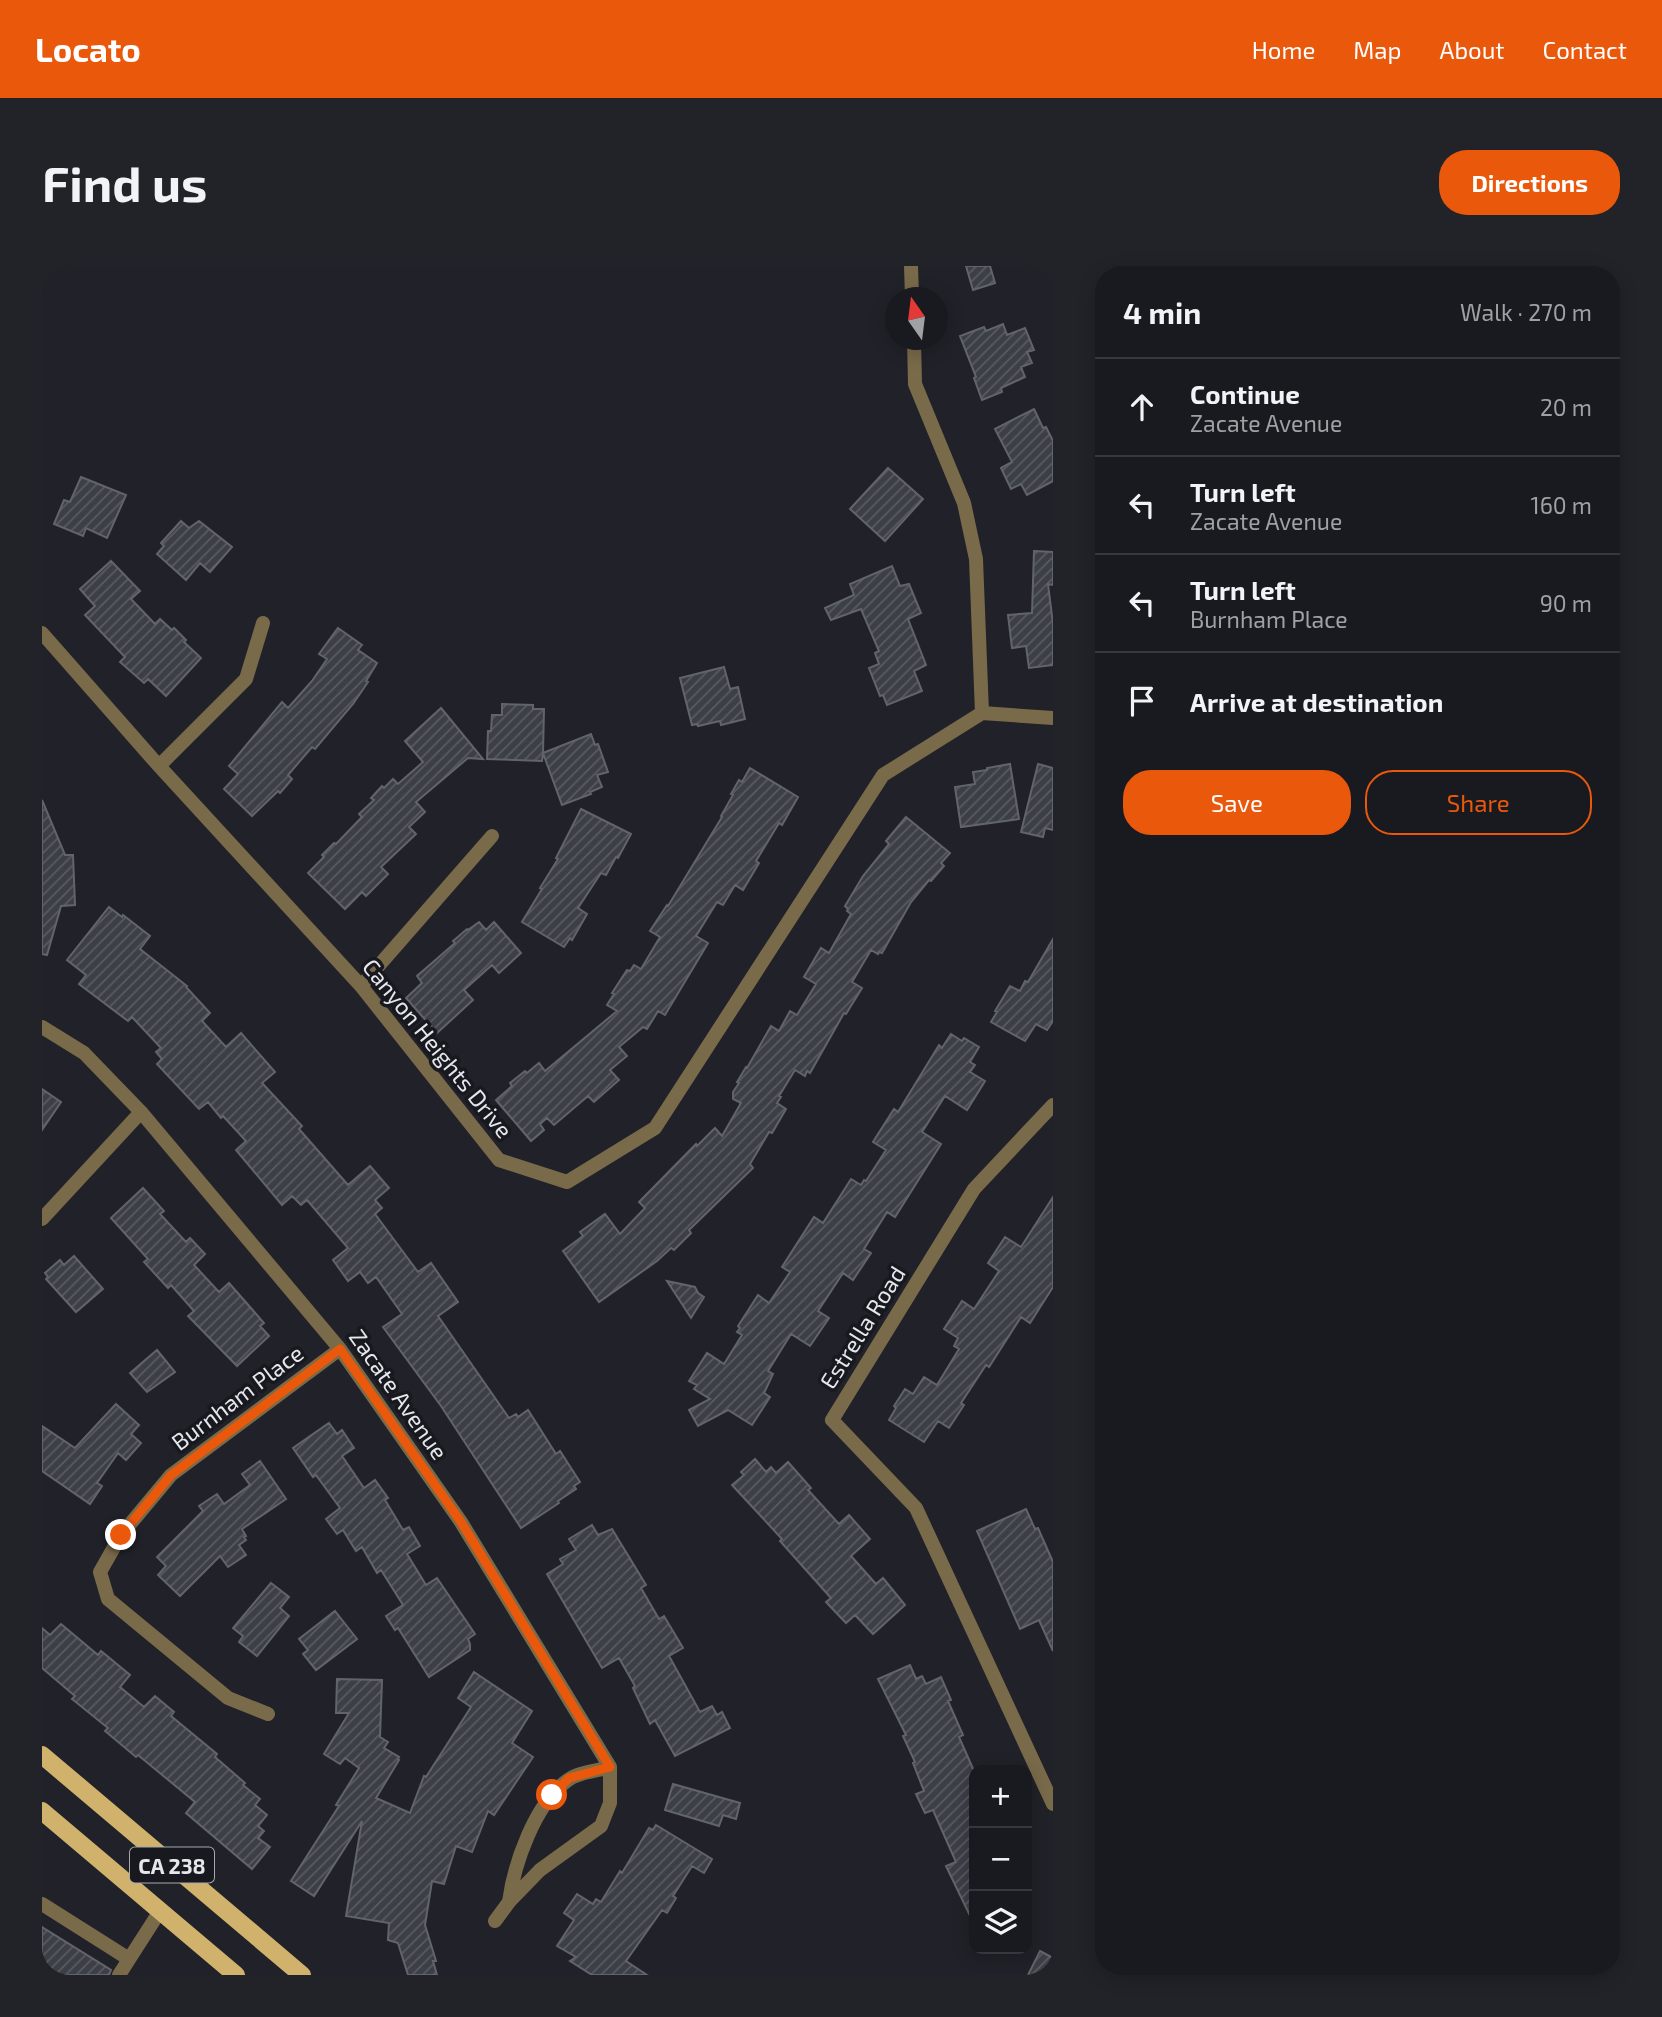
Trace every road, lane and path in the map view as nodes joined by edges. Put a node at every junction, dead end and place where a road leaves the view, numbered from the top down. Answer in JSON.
{"nodes":[{"id":1,"x":911,"y":266,"type":"edge"},
{"id":2,"x":912,"y":287,"type":"edge"},
{"id":3,"x":914,"y":350,"type":"edge"},
{"id":4,"x":263,"y":623,"type":"dead end"},
{"id":5,"x":42,"y":633,"type":"edge"},
{"id":6,"x":982,"y":713,"type":"junction"},
{"id":7,"x":1053,"y":718,"type":"edge"},
{"id":8,"x":159,"y":766,"type":"junction"},
{"id":9,"x":492,"y":835,"type":"dead end"},
{"id":10,"x":361,"y":986,"type":"junction"},
{"id":11,"x":42,"y":1027,"type":"edge"},
{"id":12,"x":1053,"y":1105,"type":"edge"},
{"id":13,"x":141,"y":1112,"type":"junction"},
{"id":14,"x":42,"y":1219,"type":"edge"},
{"id":15,"x":340,"y":1349,"type":"junction"},
{"id":16,"x":268,"y":1714,"type":"dead end"},
{"id":17,"x":42,"y":1755,"type":"edge"},
{"id":18,"x":610,"y":1767,"type":"junction"},
{"id":19,"x":1053,"y":1804,"type":"edge"},
{"id":20,"x":42,"y":1811,"type":"edge"},
{"id":21,"x":509,"y":1902,"type":"junction"},
{"id":22,"x":42,"y":1904,"type":"edge"},
{"id":23,"x":160,"y":1911,"type":"junction"},
{"id":24,"x":495,"y":1921,"type":"dead end"},
{"id":25,"x":129,"y":1959,"type":"junction"},
{"id":26,"x":119,"y":1975,"type":"edge"},
{"id":27,"x":236,"y":1975,"type":"edge"},
{"id":28,"x":302,"y":1975,"type":"edge"}],
"edges":[{"from":1,"to":2,"type":"street"},
{"from":3,"to":6,"type":"street"},
{"from":4,"to":8,"type":"street"},
{"from":5,"to":8,"type":"street","name":"Canyon Heights Drive"},
{"from":6,"to":7,"type":"street"},
{"from":6,"to":10,"type":"street","name":"Canyon Heights Drive"},
{"from":8,"to":10,"type":"street","name":"Canyon Heights Drive"},
{"from":9,"to":10,"type":"street"},
{"from":11,"to":13,"type":"street","name":"Zacate Avenue"},
{"from":12,"to":19,"type":"street","name":"Estrella Road"},
{"from":13,"to":14,"type":"street"},
{"from":13,"to":15,"type":"street","name":"Zacate Avenue"},
{"from":15,"to":16,"type":"street","name":"Burnham Place"},
{"from":15,"to":18,"type":"street","name":"Zacate Avenue"},
{"from":17,"to":28,"type":"main road","number":"CA 238"},
{"from":18,"to":21,"type":"street"},
{"from":18,"to":21,"type":"street"},
{"from":20,"to":23,"type":"main road","number":"CA 238"},
{"from":21,"to":24,"type":"street"},
{"from":22,"to":25,"type":"street"},
{"from":23,"to":25,"type":"street"},
{"from":23,"to":27,"type":"main road","number":"CA 238"},
{"from":25,"to":26,"type":"street"}]}
